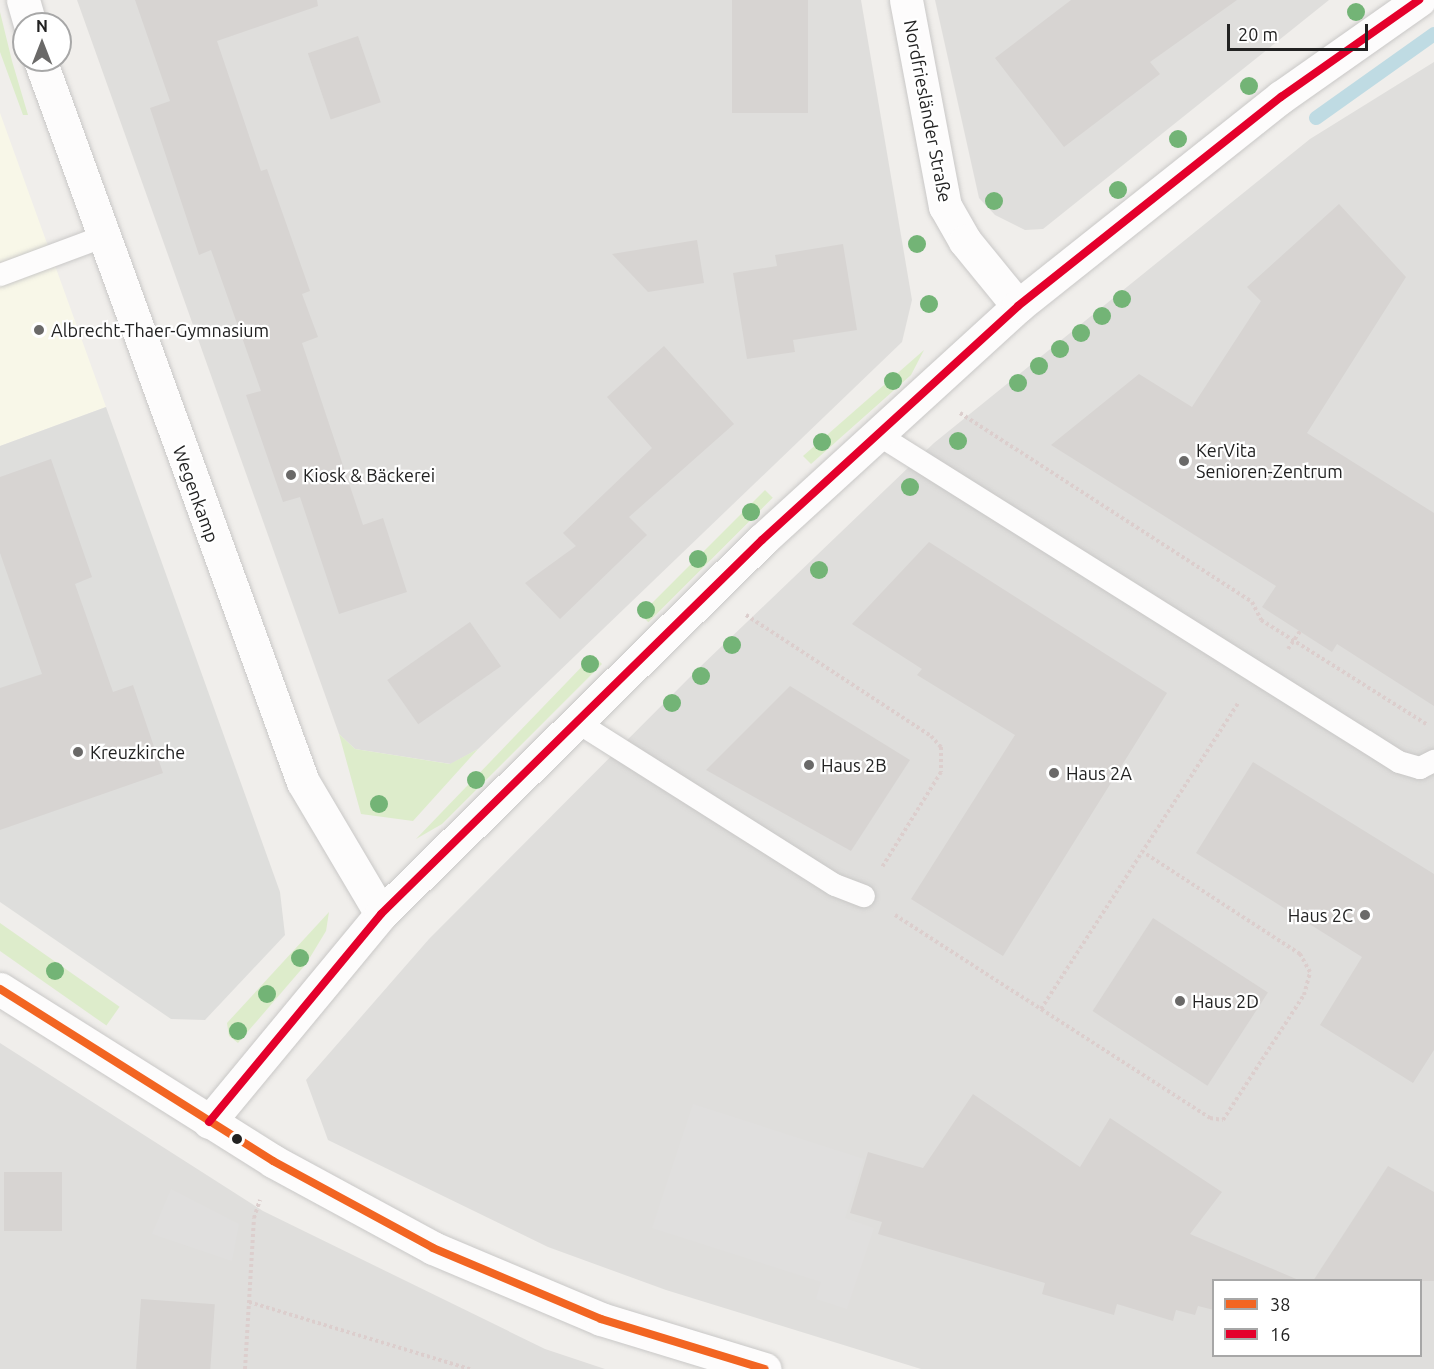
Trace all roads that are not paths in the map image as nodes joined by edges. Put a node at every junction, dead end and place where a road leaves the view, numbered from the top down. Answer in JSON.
{"nodes":[{"id":1,"x":906,"y":0,"type":"edge"},
{"id":2,"x":1419,"y":0,"type":"edge"},
{"id":3,"x":44,"y":72,"type":"edge"},
{"id":4,"x":102,"y":237,"type":"junction"},
{"id":5,"x":0,"y":275,"type":"edge"},
{"id":6,"x":1018,"y":306,"type":"junction"},
{"id":7,"x":877,"y":434,"type":"junction"},
{"id":8,"x":577,"y":722,"type":"junction"},
{"id":9,"x":1429,"y":769,"type":"edge"},
{"id":10,"x":864,"y":896,"type":"road end"},
{"id":11,"x":381,"y":914,"type":"junction"},
{"id":12,"x":0,"y":989,"type":"edge"},
{"id":13,"x":209,"y":1122,"type":"junction"},
{"id":14,"x":765,"y":1369,"type":"edge"}],
"edges":[{"from":1,"to":6,"type":"street","name":"Nordfriesländer Straße"},
{"from":2,"to":6,"type":"street"},
{"from":3,"to":4,"type":"street","name":"Wegenkamp"},
{"from":4,"to":5,"type":"lane"},
{"from":4,"to":11,"type":"street","name":"Wegenkamp"},
{"from":6,"to":7,"type":"street"},
{"from":7,"to":8,"type":"street"},
{"from":7,"to":9,"type":"lane"},
{"from":8,"to":10,"type":"lane"},
{"from":8,"to":11,"type":"street"},
{"from":11,"to":13,"type":"street"},
{"from":12,"to":13,"type":"street"},
{"from":13,"to":14,"type":"street"}]}
